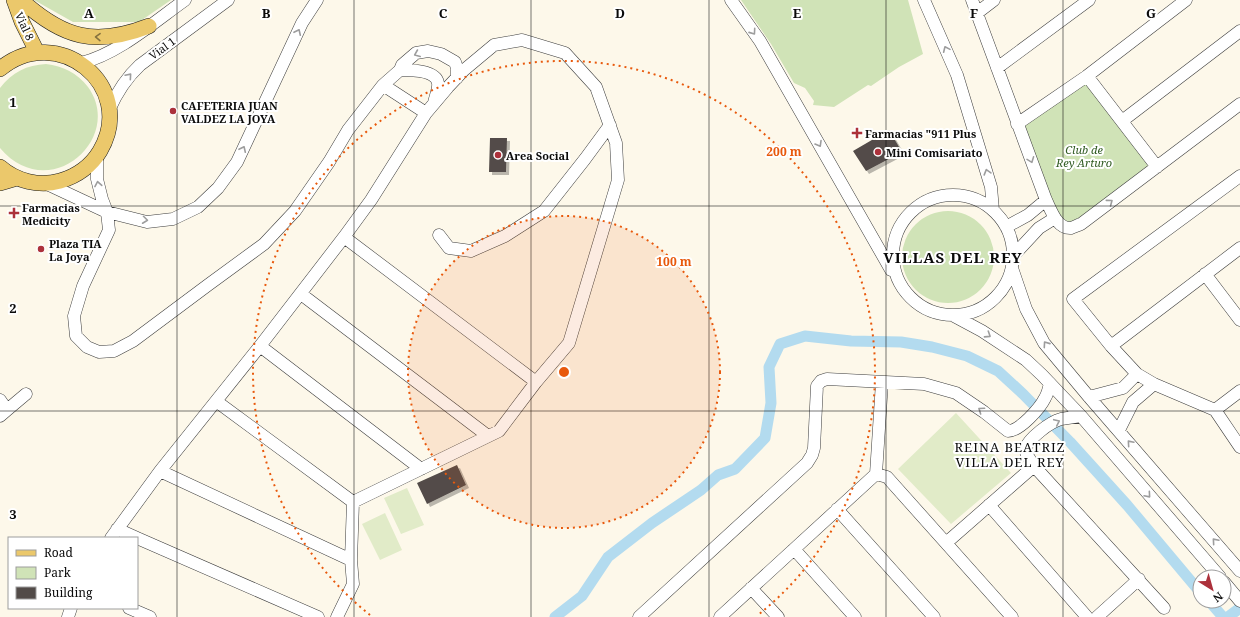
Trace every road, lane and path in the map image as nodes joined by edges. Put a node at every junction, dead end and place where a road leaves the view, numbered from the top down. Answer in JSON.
{"nodes":[{"id":1,"x":14,"y":0,"type":"edge"},
{"id":2,"x":21,"y":0,"type":"edge"},
{"id":3,"x":185,"y":0,"type":"edge"},
{"id":4,"x":228,"y":0,"type":"edge"},
{"id":5,"x":317,"y":0,"type":"edge"},
{"id":6,"x":730,"y":0,"type":"edge"},
{"id":7,"x":924,"y":0,"type":"edge"},
{"id":8,"x":972,"y":0,"type":"edge"},
{"id":9,"x":994,"y":0,"type":"edge"},
{"id":10,"x":1089,"y":0,"type":"edge"},
{"id":11,"x":1186,"y":0,"type":"edge"},
{"id":12,"x":977,"y":13,"type":"junction"},
{"id":13,"x":149,"y":26,"type":"junction"},
{"id":14,"x":1240,"y":31,"type":"edge"},
{"id":15,"x":38,"y":52,"type":"junction"},
{"id":16,"x":80,"y":63,"type":"junction"},
{"id":17,"x":997,"y":68,"type":"junction"},
{"id":18,"x":0,"y":69,"type":"edge"},
{"id":19,"x":400,"y":70,"type":"junction"},
{"id":20,"x":1087,"y":76,"type":"junction"},
{"id":21,"x":457,"y":78,"type":"junction"},
{"id":22,"x":383,"y":85,"type":"junction"},
{"id":23,"x":434,"y":104,"type":"junction"},
{"id":24,"x":1240,"y":104,"type":"edge"},
{"id":25,"x":109,"y":110,"type":"junction"},
{"id":26,"x":426,"y":114,"type":"junction"},
{"id":27,"x":1122,"y":121,"type":"junction"},
{"id":28,"x":1017,"y":124,"type":"junction"},
{"id":29,"x":610,"y":125,"type":"junction"},
{"id":30,"x":97,"y":155,"type":"junction"},
{"id":31,"x":0,"y":167,"type":"edge"},
{"id":32,"x":1157,"y":167,"type":"junction"},
{"id":33,"x":1240,"y":176,"type":"edge"},
{"id":34,"x":17,"y":178,"type":"junction"},
{"id":35,"x":0,"y":183,"type":"edge"},
{"id":36,"x":45,"y":183,"type":"junction"},
{"id":37,"x":1046,"y":200,"type":"junction"},
{"id":38,"x":994,"y":210,"type":"junction"},
{"id":39,"x":107,"y":212,"type":"junction"},
{"id":40,"x":1055,"y":218,"type":"junction"},
{"id":41,"x":1006,"y":227,"type":"junction"},
{"id":42,"x":439,"y":235,"type":"dead end"},
{"id":43,"x":344,"y":237,"type":"junction"},
{"id":44,"x":1240,"y":248,"type":"edge"},
{"id":45,"x":1013,"y":262,"type":"junction"},
{"id":46,"x":1205,"y":274,"type":"junction"},
{"id":47,"x":897,"y":281,"type":"junction"},
{"id":48,"x":301,"y":294,"type":"junction"},
{"id":49,"x":954,"y":316,"type":"junction"},
{"id":50,"x":1240,"y":319,"type":"edge"},
{"id":51,"x":260,"y":346,"type":"junction"},
{"id":52,"x":1111,"y":346,"type":"junction"},
{"id":53,"x":1137,"y":374,"type":"junction"},
{"id":54,"x":536,"y":382,"type":"junction"},
{"id":55,"x":882,"y":382,"type":"junction"},
{"id":56,"x":1050,"y":383,"type":"junction"},
{"id":57,"x":1154,"y":384,"type":"junction"},
{"id":58,"x":1240,"y":391,"type":"edge"},
{"id":59,"x":26,"y":394,"type":"dead end"},
{"id":60,"x":1089,"y":397,"type":"junction"},
{"id":61,"x":0,"y":400,"type":"edge"},
{"id":62,"x":216,"y":401,"type":"junction"},
{"id":63,"x":1215,"y":410,"type":"junction"},
{"id":64,"x":4,"y":413,"type":"edge"},
{"id":65,"x":1081,"y":416,"type":"junction"},
{"id":66,"x":1119,"y":430,"type":"junction"},
{"id":67,"x":488,"y":436,"type":"junction"},
{"id":68,"x":1240,"y":447,"type":"edge"},
{"id":69,"x":1034,"y":466,"type":"junction"},
{"id":70,"x":421,"y":469,"type":"junction"},
{"id":71,"x":160,"y":471,"type":"junction"},
{"id":72,"x":876,"y":474,"type":"junction"},
{"id":73,"x":353,"y":502,"type":"junction"},
{"id":74,"x":989,"y":505,"type":"junction"},
{"id":75,"x":837,"y":509,"type":"junction"},
{"id":76,"x":114,"y":534,"type":"edge"},
{"id":77,"x":131,"y":537,"type":"edge"},
{"id":78,"x":138,"y":538,"type":"edge"},
{"id":79,"x":946,"y":543,"type":"junction"},
{"id":80,"x":794,"y":549,"type":"junction"},
{"id":81,"x":351,"y":560,"type":"junction"},
{"id":82,"x":1213,"y":569,"type":"edge"},
{"id":83,"x":1240,"y":571,"type":"edge"},
{"id":84,"x":1139,"y":579,"type":"junction"},
{"id":85,"x":751,"y":588,"type":"junction"},
{"id":86,"x":1232,"y":592,"type":"edge"},
{"id":87,"x":1240,"y":601,"type":"edge"},
{"id":88,"x":1164,"y":608,"type":"dead end"},
{"id":89,"x":131,"y":609,"type":"edge"},
{"id":90,"x":150,"y":617,"type":"edge"},
{"id":91,"x":318,"y":617,"type":"edge"},
{"id":92,"x":337,"y":617,"type":"edge"},
{"id":93,"x":639,"y":617,"type":"edge"},
{"id":94,"x":720,"y":617,"type":"edge"},
{"id":95,"x":778,"y":617,"type":"edge"},
{"id":96,"x":855,"y":617,"type":"edge"},
{"id":97,"x":934,"y":617,"type":"edge"},
{"id":98,"x":1012,"y":617,"type":"edge"},
{"id":99,"x":1087,"y":617,"type":"edge"},
{"id":100,"x":1097,"y":617,"type":"edge"}],
"edges":[{"from":1,"to":15,"type":"main road","name":"Vial 8"},
{"from":13,"to":2,"type":"main road","one_way":true},
{"from":3,"to":13,"type":"street"},
{"from":25,"to":4,"type":"street","name":"Vial 1","one_way":true},
{"from":39,"to":5,"type":"street","one_way":true},
{"from":6,"to":47,"type":"street","one_way":true},
{"from":38,"to":7,"type":"street","one_way":true},
{"from":8,"to":12,"type":"street"},
{"from":9,"to":12,"type":"street"},
{"from":10,"to":17,"type":"street"},
{"from":11,"to":20,"type":"street"},
{"from":12,"to":17,"type":"street"},
{"from":13,"to":16,"type":"street"},
{"from":14,"to":27,"type":"street"},
{"from":15,"to":16,"type":"main road"},
{"from":15,"to":18,"type":"main road"},
{"from":16,"to":25,"type":"main road"},
{"from":17,"to":28,"type":"street"},
{"from":21,"to":19,"type":"street","one_way":true},
{"from":19,"to":22,"type":"street"},
{"from":19,"to":23,"type":"street"},
{"from":20,"to":27,"type":"street"},
{"from":20,"to":28,"type":"street"},
{"from":21,"to":23,"type":"street"},
{"from":21,"to":29,"type":"street"},
{"from":22,"to":26,"type":"street"},
{"from":22,"to":39,"type":"street"},
{"from":23,"to":26,"type":"street"},
{"from":24,"to":32,"type":"street"},
{"from":25,"to":30,"type":"main road"},
{"from":26,"to":43,"type":"street"},
{"from":27,"to":32,"type":"street"},
{"from":28,"to":37,"type":"street","one_way":true},
{"from":29,"to":42,"type":"street"},
{"from":29,"to":54,"type":"street"},
{"from":30,"to":36,"type":"main road"},
{"from":39,"to":30,"type":"street","one_way":true},
{"from":31,"to":34,"type":"main road"},
{"from":40,"to":32,"type":"street","one_way":true},
{"from":33,"to":52,"type":"street"},
{"from":34,"to":35,"type":"main road"},
{"from":34,"to":36,"type":"main road"},
{"from":36,"to":39,"type":"street"},
{"from":37,"to":40,"type":"street"},
{"from":37,"to":41,"type":"street"},
{"from":38,"to":41,"type":"street"},
{"from":38,"to":47,"type":"street"},
{"from":40,"to":45,"type":"street"},
{"from":41,"to":45,"type":"street"},
{"from":43,"to":48,"type":"street"},
{"from":43,"to":54,"type":"street"},
{"from":44,"to":46,"type":"street"},
{"from":45,"to":49,"type":"street"},
{"from":60,"to":45,"type":"street","one_way":true},
{"from":46,"to":50,"type":"street"},
{"from":46,"to":52,"type":"street"},
{"from":47,"to":49,"type":"street"},
{"from":48,"to":51,"type":"street"},
{"from":48,"to":67,"type":"street"},
{"from":49,"to":56,"type":"street","one_way":true},
{"from":51,"to":62,"type":"street"},
{"from":51,"to":70,"type":"street"},
{"from":52,"to":53,"type":"street"},
{"from":53,"to":57,"type":"street"},
{"from":53,"to":60,"type":"street"},
{"from":54,"to":67,"type":"street"},
{"from":56,"to":55,"type":"street","one_way":true},
{"from":55,"to":72,"type":"street"},
{"from":55,"to":93,"type":"street"},
{"from":56,"to":65,"type":"street"},
{"from":57,"to":63,"type":"street"},
{"from":57,"to":66,"type":"street"},
{"from":58,"to":63,"type":"street"},
{"from":59,"to":64,"type":"street"},
{"from":60,"to":66,"type":"street"},
{"from":61,"to":64,"type":"street"},
{"from":62,"to":71,"type":"street"},
{"from":62,"to":73,"type":"street"},
{"from":63,"to":68,"type":"street"},
{"from":69,"to":65,"type":"street","one_way":true},
{"from":65,"to":82,"type":"street","one_way":true},
{"from":83,"to":66,"type":"street","one_way":true},
{"from":67,"to":70,"type":"street"},
{"from":69,"to":74,"type":"street"},
{"from":69,"to":84,"type":"street"},
{"from":70,"to":73,"type":"street"},
{"from":71,"to":76,"type":"street"},
{"from":71,"to":81,"type":"street"},
{"from":72,"to":75,"type":"street"},
{"from":72,"to":79,"type":"street"},
{"from":73,"to":81,"type":"street"},
{"from":74,"to":79,"type":"street"},
{"from":74,"to":99,"type":"street"},
{"from":75,"to":80,"type":"street"},
{"from":75,"to":97,"type":"street"},
{"from":76,"to":77,"type":"street"},
{"from":78,"to":91,"type":"street"},
{"from":79,"to":98,"type":"street"},
{"from":80,"to":85,"type":"street"},
{"from":80,"to":96,"type":"street"},
{"from":81,"to":92,"type":"street"},
{"from":84,"to":88,"type":"street"},
{"from":84,"to":100,"type":"street"},
{"from":85,"to":94,"type":"street"},
{"from":85,"to":95,"type":"street"},
{"from":86,"to":87,"type":"street"},
{"from":89,"to":90,"type":"street"}]}
